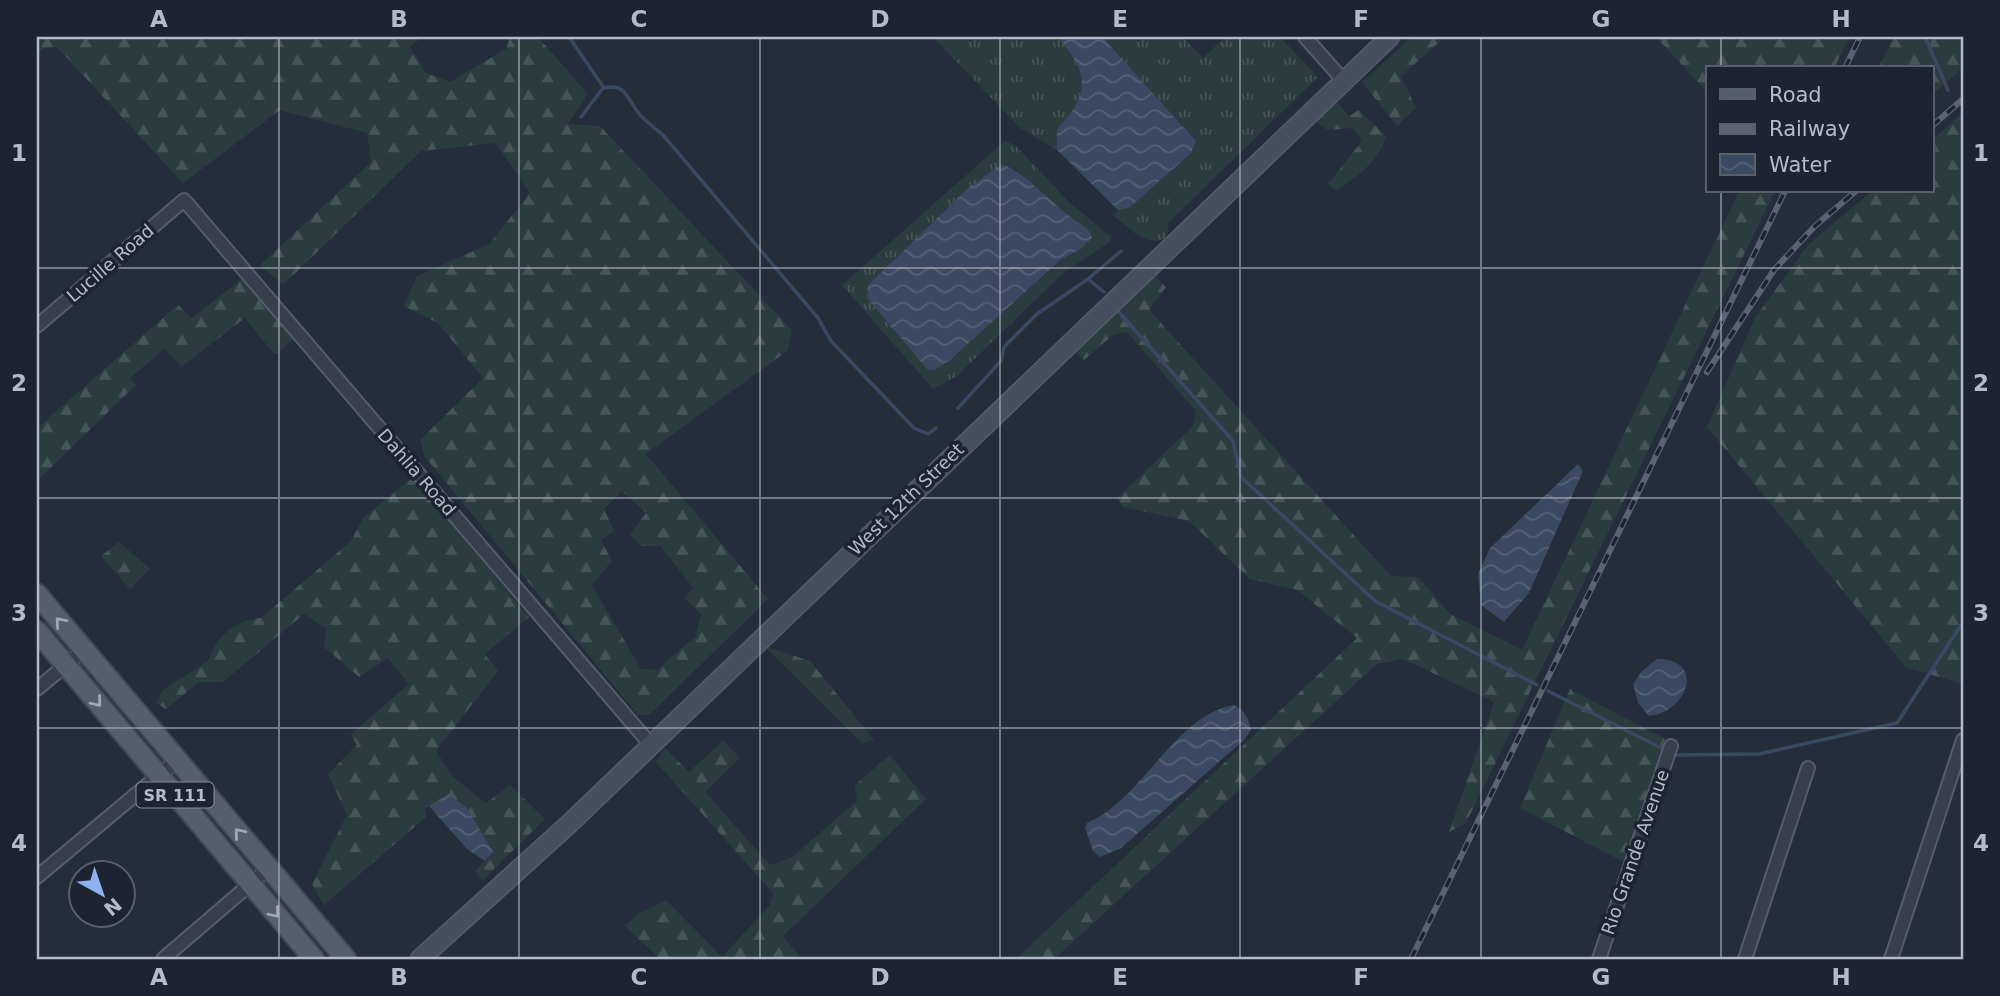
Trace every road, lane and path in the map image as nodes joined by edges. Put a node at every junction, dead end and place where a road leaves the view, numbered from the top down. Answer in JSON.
{"nodes":[{"id":1,"x":1305,"y":37,"type":"edge"},
{"id":2,"x":1390,"y":37,"type":"edge"},
{"id":3,"x":1343,"y":80,"type":"junction"},
{"id":4,"x":184,"y":200,"type":"joint"},
{"id":5,"x":37,"y":326,"type":"edge"},
{"id":6,"x":37,"y":594,"type":"edge"},
{"id":7,"x":37,"y":631,"type":"edge"},
{"id":8,"x":84,"y":650,"type":"junction"},
{"id":9,"x":65,"y":665,"type":"junction"},
{"id":10,"x":37,"y":689,"type":"edge"},
{"id":11,"x":1963,"y":740,"type":"edge"},
{"id":12,"x":651,"y":745,"type":"junction"},
{"id":13,"x":1671,"y":746,"type":"dead end"},
{"id":14,"x":177,"y":760,"type":"junction"},
{"id":15,"x":1808,"y":768,"type":"dead end"},
{"id":16,"x":158,"y":775,"type":"junction"},
{"id":17,"x":269,"y":868,"type":"junction"},
{"id":18,"x":37,"y":877,"type":"edge"},
{"id":19,"x":251,"y":884,"type":"junction"},
{"id":20,"x":163,"y":959,"type":"edge"},
{"id":21,"x":314,"y":959,"type":"edge"},
{"id":22,"x":346,"y":959,"type":"edge"},
{"id":23,"x":420,"y":959,"type":"edge"},
{"id":24,"x":1599,"y":959,"type":"edge"},
{"id":25,"x":1745,"y":959,"type":"edge"},
{"id":26,"x":1891,"y":959,"type":"edge"}],
"edges":[{"from":1,"to":3,"type":"street"},
{"from":2,"to":3,"type":"street","name":"West 12th Street"},
{"from":3,"to":12,"type":"street","name":"West 12th Street"},
{"from":4,"to":5,"type":"street","name":"Lucille Road"},
{"from":4,"to":12,"type":"street","name":"Dahlia Road"},
{"from":8,"to":6,"type":"main road","number":"SR 111","one_way":true},
{"from":7,"to":9,"type":"main road","number":"SR 111"},
{"from":8,"to":9,"type":"street"},
{"from":8,"to":14,"type":"main road","number":"SR 111"},
{"from":9,"to":10,"type":"street"},
{"from":9,"to":16,"type":"main road","number":"SR 111","one_way":true},
{"from":11,"to":26,"type":"street"},
{"from":12,"to":23,"type":"street","name":"West 12th Street"},
{"from":13,"to":24,"type":"street","name":"Rio Grande Avenue"},
{"from":14,"to":16,"type":"street"},
{"from":17,"to":14,"type":"main road","number":"SR 111","one_way":true},
{"from":15,"to":25,"type":"street"},
{"from":16,"to":18,"type":"street"},
{"from":16,"to":19,"type":"main road","number":"SR 111"},
{"from":17,"to":19,"type":"street"},
{"from":17,"to":22,"type":"main road","number":"SR 111"},
{"from":19,"to":20,"type":"street"},
{"from":19,"to":21,"type":"main road","number":"SR 111","one_way":true}]}
